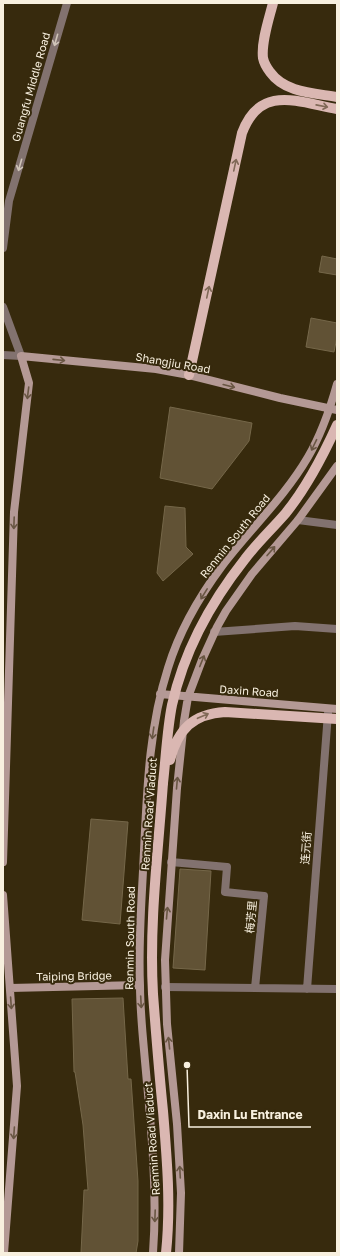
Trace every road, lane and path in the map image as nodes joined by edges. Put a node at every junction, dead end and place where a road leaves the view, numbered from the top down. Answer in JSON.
{"nodes":[{"id":1,"x":67,"y":3,"type":"edge"},
{"id":2,"x":272,"y":3,"type":"edge"},
{"id":3,"x":337,"y":97,"type":"edge"},
{"id":4,"x":337,"y":109,"type":"edge"},
{"id":5,"x":3,"y":248,"type":"edge"},
{"id":6,"x":3,"y":307,"type":"edge"},
{"id":7,"x":3,"y":355,"type":"edge"},
{"id":8,"x":20,"y":356,"type":"junction"},
{"id":9,"x":189,"y":375,"type":"junction"},
{"id":10,"x":337,"y":384,"type":"edge"},
{"id":11,"x":333,"y":410,"type":"edge"},
{"id":12,"x":337,"y":425,"type":"edge"},
{"id":13,"x":337,"y":466,"type":"edge"},
{"id":14,"x":298,"y":520,"type":"junction"},
{"id":15,"x":337,"y":525,"type":"edge"},
{"id":16,"x":337,"y":629,"type":"edge"},
{"id":17,"x":214,"y":632,"type":"junction"},
{"id":18,"x":160,"y":694,"type":"junction"},
{"id":19,"x":188,"y":697,"type":"junction"},
{"id":20,"x":328,"y":708,"type":"junction"},
{"id":21,"x":337,"y":709,"type":"edge"},
{"id":22,"x":337,"y":719,"type":"edge"},
{"id":23,"x":163,"y":783,"type":"junction"},
{"id":24,"x":3,"y":862,"type":"edge"},
{"id":25,"x":171,"y":862,"type":"junction"},
{"id":26,"x":3,"y":895,"type":"edge"},
{"id":27,"x":140,"y":985,"type":"junction"},
{"id":28,"x":165,"y":987,"type":"junction"},
{"id":29,"x":10,"y":988,"type":"junction"},
{"id":30,"x":255,"y":988,"type":"junction"},
{"id":31,"x":307,"y":989,"type":"junction"},
{"id":32,"x":337,"y":989,"type":"edge"},
{"id":33,"x":4,"y":1253,"type":"edge"},
{"id":34,"x":153,"y":1253,"type":"edge"},
{"id":35,"x":166,"y":1253,"type":"edge"},
{"id":36,"x":179,"y":1253,"type":"edge"}],
"edges":[{"from":1,"to":5,"type":"street","name":"Guangfu Middle Road","one_way":true},
{"from":2,"to":3,"type":"main road"},
{"from":9,"to":4,"type":"main road","one_way":true},
{"from":6,"to":8,"type":"street"},
{"from":7,"to":8,"type":"street","name":"Shangjiu Road"},
{"from":8,"to":9,"type":"main road","name":"Shangjiu Road","one_way":true},
{"from":8,"to":24,"type":"main road","one_way":true},
{"from":9,"to":11,"type":"main road","name":"Shangjiu Road","one_way":true},
{"from":10,"to":11,"type":"main road","name":"Renmin South Road"},
{"from":11,"to":18,"type":"main road","name":"Renmin South Road","one_way":true},
{"from":12,"to":23,"type":"main road","name":"Renmin Road Viaduct","bridge":true},
{"from":13,"to":14,"type":"main road"},
{"from":14,"to":15,"type":"street"},
{"from":17,"to":14,"type":"main road","one_way":true},
{"from":16,"to":17,"type":"street"},
{"from":19,"to":17,"type":"main road","one_way":true},
{"from":18,"to":19,"type":"main road","name":"Daxin Road"},
{"from":18,"to":27,"type":"main road","name":"Renmin South Road","one_way":true},
{"from":19,"to":20,"type":"main road","name":"Daxin Road"},
{"from":25,"to":19,"type":"main road","one_way":true},
{"from":20,"to":21,"type":"main road","name":"Daxin Road"},
{"from":20,"to":31,"type":"street","name":"连元街"},
{"from":23,"to":22,"type":"main road","one_way":true,"bridge":true},
{"from":23,"to":35,"type":"main road","name":"Renmin Road Viaduct"},
{"from":28,"to":25,"type":"main road","one_way":true},
{"from":25,"to":30,"type":"street","name":"梅芳里"},
{"from":26,"to":29,"type":"main road"},
{"from":27,"to":29,"type":"main road","name":"Taiping Bridge"},
{"from":27,"to":34,"type":"main road","name":"Renmin South Road","one_way":true},
{"from":28,"to":30,"type":"street"},
{"from":36,"to":28,"type":"main road","one_way":true},
{"from":29,"to":33,"type":"main road","one_way":true},
{"from":30,"to":31,"type":"street"},
{"from":31,"to":32,"type":"street"}]}
